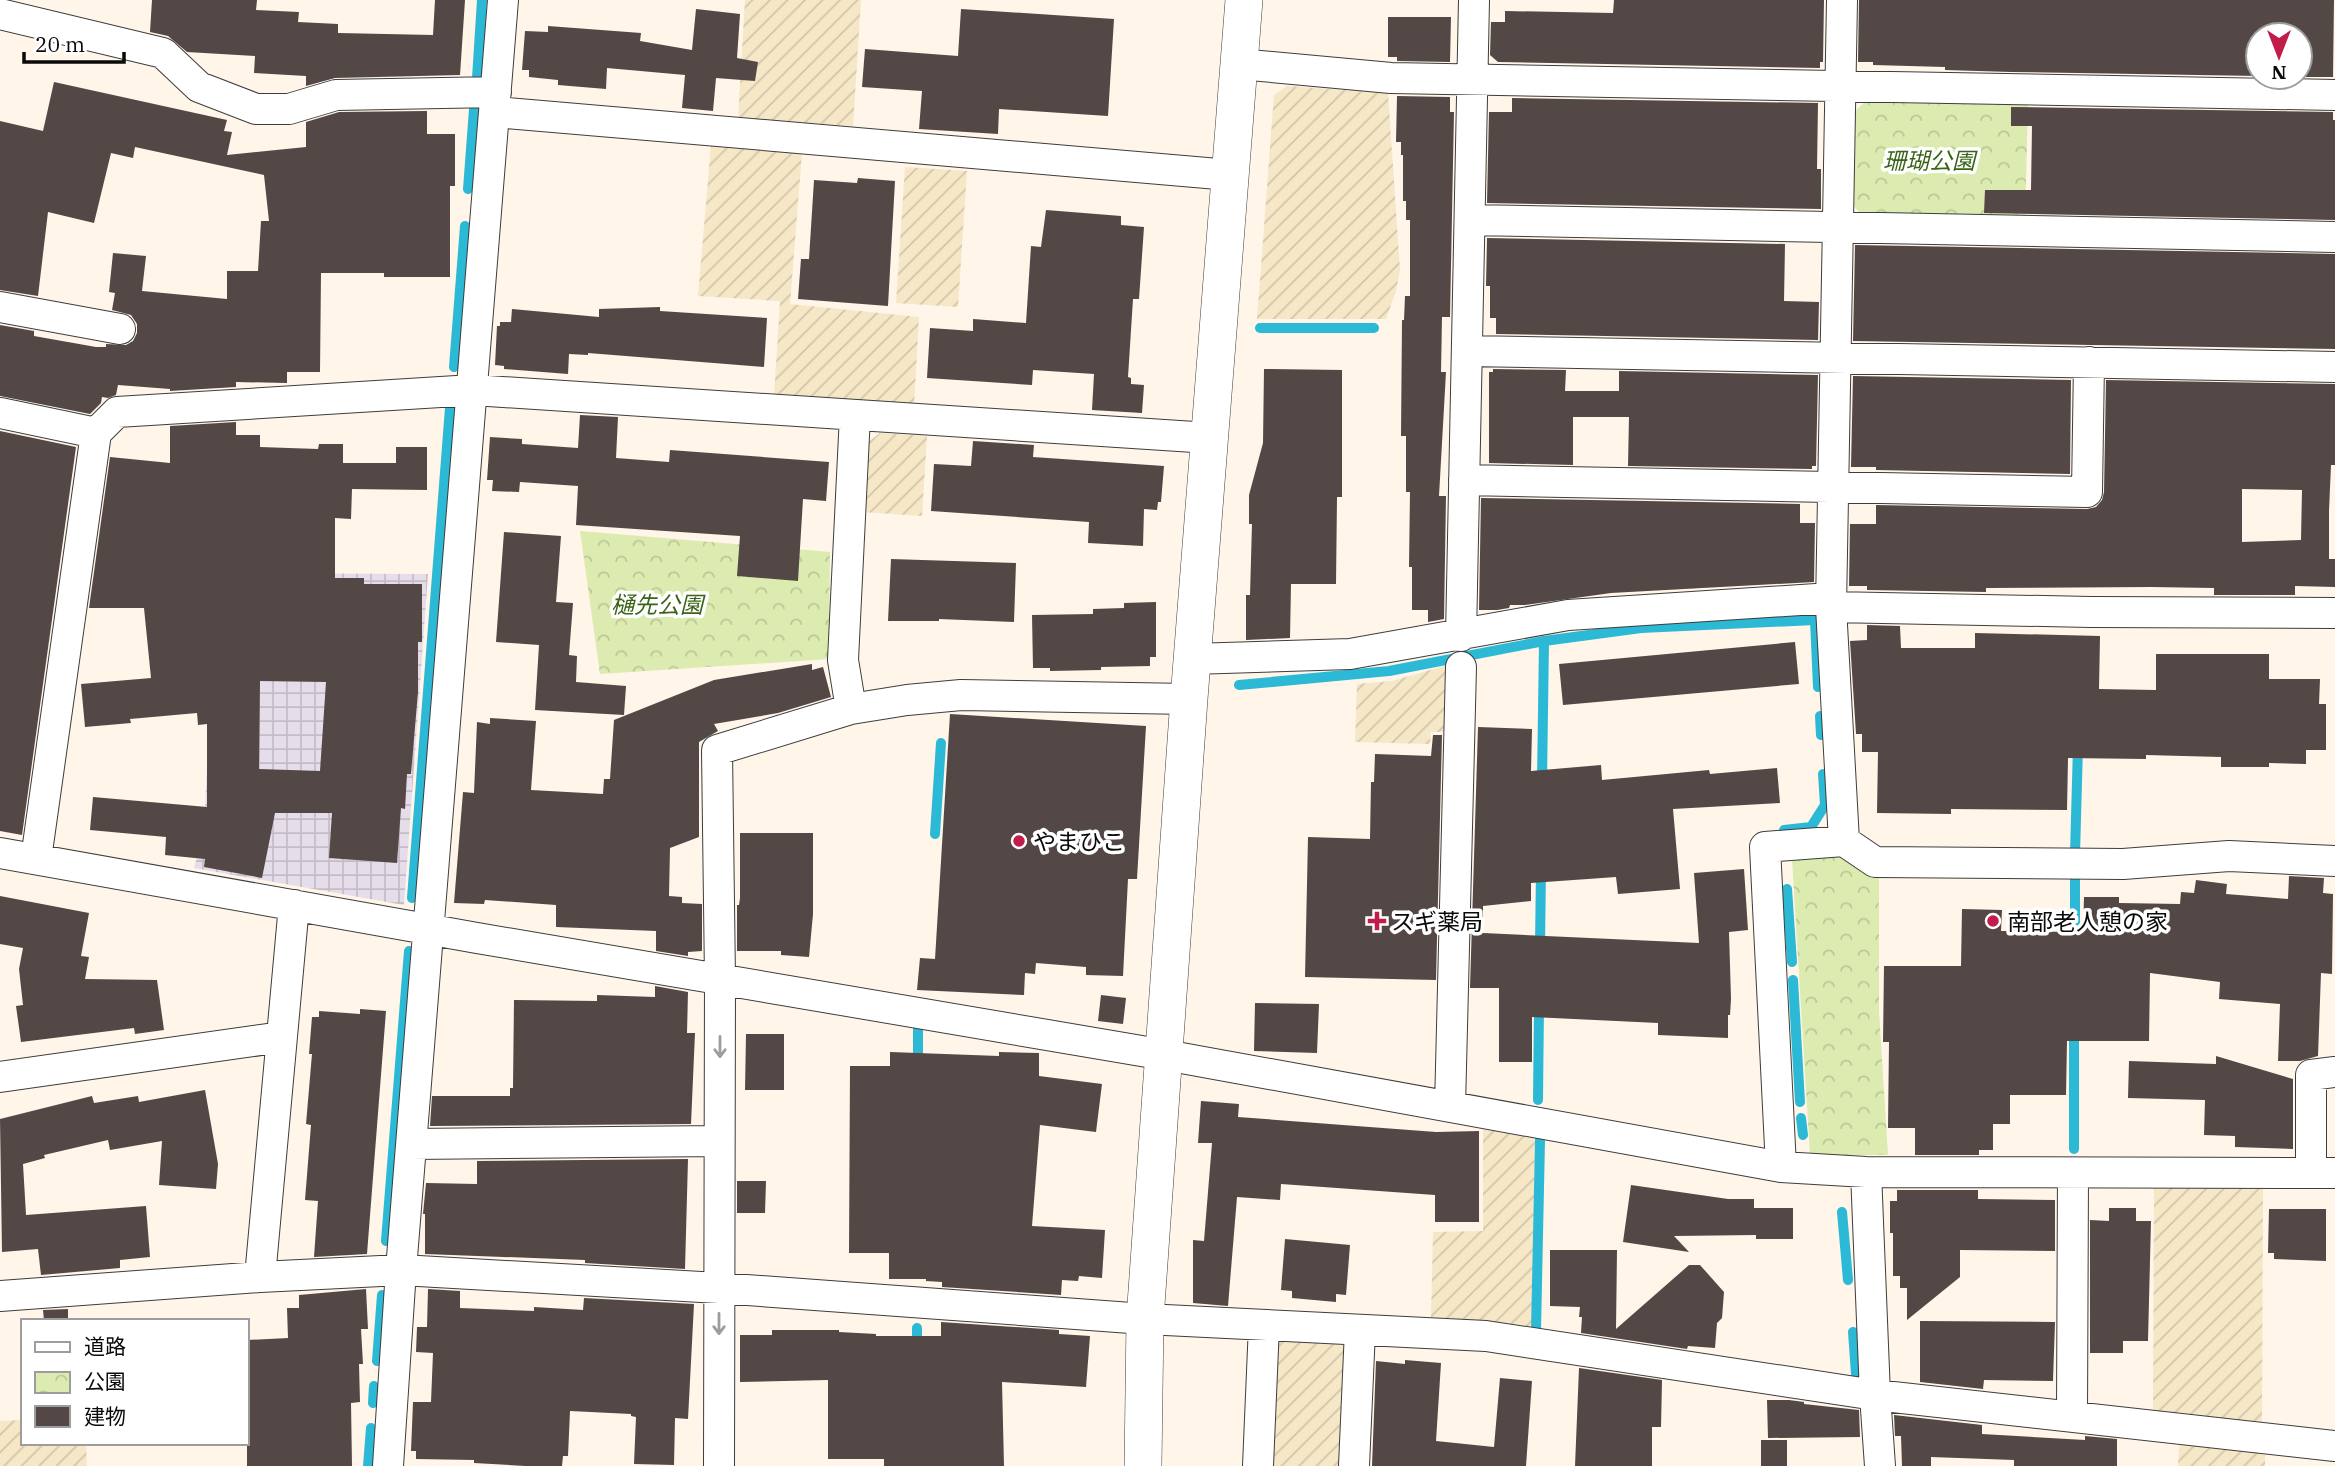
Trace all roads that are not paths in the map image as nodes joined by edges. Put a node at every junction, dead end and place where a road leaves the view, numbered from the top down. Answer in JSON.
{"nodes":[{"id":1,"x":503,"y":0,"type":"edge"},
{"id":2,"x":1244,"y":0,"type":"edge"},
{"id":3,"x":1474,"y":0,"type":"edge"},
{"id":4,"x":1842,"y":0,"type":"edge"},
{"id":5,"x":0,"y":14,"type":"edge"},
{"id":6,"x":1239,"y":64,"type":"junction"},
{"id":7,"x":1473,"y":80,"type":"junction"},
{"id":8,"x":1840,"y":87,"type":"junction"},
{"id":9,"x":2335,"y":95,"type":"edge"},
{"id":10,"x":495,"y":102,"type":"junction"},
{"id":11,"x":1230,"y":174,"type":"junction"},
{"id":12,"x":1470,"y":220,"type":"junction"},
{"id":13,"x":1838,"y":227,"type":"junction"},
{"id":14,"x":2335,"y":237,"type":"edge"},
{"id":15,"x":0,"y":307,"type":"edge"},
{"id":16,"x":120,"y":329,"type":"dead end"},
{"id":17,"x":1467,"y":351,"type":"junction"},
{"id":18,"x":1835,"y":358,"type":"junction"},
{"id":19,"x":2090,"y":362,"type":"junction"},
{"id":20,"x":2335,"y":367,"type":"edge"},
{"id":21,"x":472,"y":390,"type":"junction"},
{"id":22,"x":0,"y":413,"type":"edge"},
{"id":23,"x":855,"y":415,"type":"junction"},
{"id":24,"x":96,"y":433,"type":"junction"},
{"id":25,"x":1210,"y":438,"type":"junction"},
{"id":26,"x":1464,"y":480,"type":"junction"},
{"id":27,"x":1833,"y":488,"type":"junction"},
{"id":28,"x":1831,"y":602,"type":"junction"},
{"id":29,"x":2335,"y":613,"type":"edge"},
{"id":30,"x":1461,"y":636,"type":"junction"},
{"id":31,"x":1192,"y":659,"type":"junction"},
{"id":32,"x":1461,"y":667,"type":"dead end"},
{"id":33,"x":1189,"y":699,"type":"junction"},
{"id":34,"x":851,"y":709,"type":"junction"},
{"id":35,"x":1844,"y":841,"type":"junction"},
{"id":36,"x":0,"y":853,"type":"edge"},
{"id":37,"x":36,"y":859,"type":"junction"},
{"id":38,"x":2335,"y":861,"type":"edge"},
{"id":39,"x":294,"y":905,"type":"junction"},
{"id":40,"x":430,"y":929,"type":"junction"},
{"id":41,"x":720,"y":979,"type":"junction"},
{"id":42,"x":282,"y":1037,"type":"junction"},
{"id":43,"x":1165,"y":1055,"type":"junction"},
{"id":44,"x":2335,"y":1072,"type":"edge"},
{"id":45,"x":0,"y":1077,"type":"edge"},
{"id":46,"x":1450,"y":1107,"type":"junction"},
{"id":47,"x":719,"y":1141,"type":"junction"},
{"id":48,"x":412,"y":1144,"type":"junction"},
{"id":49,"x":1780,"y":1167,"type":"junction"},
{"id":50,"x":1866,"y":1172,"type":"junction"},
{"id":51,"x":2073,"y":1173,"type":"junction"},
{"id":52,"x":2323,"y":1173,"type":"edge"},
{"id":53,"x":401,"y":1270,"type":"junction"},
{"id":54,"x":260,"y":1277,"type":"junction"},
{"id":55,"x":719,"y":1288,"type":"junction"},
{"id":56,"x":0,"y":1296,"type":"edge"},
{"id":57,"x":1145,"y":1319,"type":"junction"},
{"id":58,"x":1264,"y":1325,"type":"junction"},
{"id":59,"x":1360,"y":1330,"type":"junction"},
{"id":60,"x":1875,"y":1395,"type":"junction"},
{"id":61,"x":2072,"y":1416,"type":"junction"},
{"id":62,"x":2335,"y":1446,"type":"edge"},
{"id":63,"x":388,"y":1466,"type":"edge"},
{"id":64,"x":396,"y":1466,"type":"edge"},
{"id":65,"x":719,"y":1466,"type":"edge"},
{"id":66,"x":1143,"y":1466,"type":"edge"},
{"id":67,"x":1258,"y":1466,"type":"edge"},
{"id":68,"x":1354,"y":1466,"type":"edge"},
{"id":69,"x":1880,"y":1466,"type":"edge"}],
"edges":[{"from":1,"to":10,"type":"street"},
{"from":2,"to":6,"type":"street"},
{"from":3,"to":7,"type":"street"},
{"from":4,"to":8,"type":"street"},
{"from":5,"to":10,"type":"street"},
{"from":6,"to":7,"type":"street"},
{"from":6,"to":11,"type":"street"},
{"from":7,"to":8,"type":"street"},
{"from":7,"to":12,"type":"street"},
{"from":8,"to":9,"type":"street"},
{"from":8,"to":13,"type":"street"},
{"from":10,"to":11,"type":"street"},
{"from":10,"to":21,"type":"street"},
{"from":11,"to":25,"type":"street"},
{"from":12,"to":13,"type":"street"},
{"from":12,"to":17,"type":"street"},
{"from":13,"to":14,"type":"street"},
{"from":13,"to":18,"type":"street"},
{"from":15,"to":16,"type":"street"},
{"from":17,"to":18,"type":"street"},
{"from":17,"to":26,"type":"street"},
{"from":18,"to":19,"type":"street"},
{"from":18,"to":27,"type":"street"},
{"from":19,"to":20,"type":"street"},
{"from":19,"to":27,"type":"street"},
{"from":21,"to":23,"type":"street"},
{"from":21,"to":24,"type":"street"},
{"from":21,"to":40,"type":"street"},
{"from":22,"to":24,"type":"street"},
{"from":23,"to":25,"type":"street"},
{"from":23,"to":34,"type":"street"},
{"from":24,"to":37,"type":"street"},
{"from":25,"to":31,"type":"street"},
{"from":26,"to":27,"type":"street"},
{"from":26,"to":30,"type":"street"},
{"from":27,"to":28,"type":"street"},
{"from":28,"to":29,"type":"street"},
{"from":28,"to":30,"type":"street"},
{"from":28,"to":35,"type":"street"},
{"from":30,"to":31,"type":"street"},
{"from":31,"to":33,"type":"street"},
{"from":32,"to":46,"type":"street"},
{"from":33,"to":34,"type":"street"},
{"from":33,"to":43,"type":"street"},
{"from":34,"to":41,"type":"street"},
{"from":35,"to":38,"type":"street"},
{"from":35,"to":49,"type":"street"},
{"from":36,"to":37,"type":"street"},
{"from":37,"to":39,"type":"street"},
{"from":39,"to":40,"type":"street"},
{"from":39,"to":42,"type":"street"},
{"from":40,"to":41,"type":"street"},
{"from":40,"to":48,"type":"street"},
{"from":41,"to":43,"type":"street"},
{"from":41,"to":47,"type":"street","one_way":true},
{"from":42,"to":45,"type":"street"},
{"from":42,"to":54,"type":"street"},
{"from":43,"to":46,"type":"street"},
{"from":43,"to":57,"type":"street"},
{"from":44,"to":52,"type":"street"},
{"from":46,"to":49,"type":"street"},
{"from":47,"to":48,"type":"street"},
{"from":47,"to":55,"type":"street"},
{"from":48,"to":53,"type":"street"},
{"from":49,"to":50,"type":"street"},
{"from":50,"to":51,"type":"street"},
{"from":50,"to":60,"type":"street"},
{"from":51,"to":52,"type":"street"},
{"from":51,"to":61,"type":"street"},
{"from":53,"to":54,"type":"street"},
{"from":53,"to":55,"type":"street"},
{"from":53,"to":63,"type":"street"},
{"from":54,"to":56,"type":"street"},
{"from":55,"to":57,"type":"street"},
{"from":55,"to":65,"type":"street","one_way":true},
{"from":57,"to":58,"type":"street"},
{"from":57,"to":66,"type":"street"},
{"from":58,"to":59,"type":"street"},
{"from":58,"to":67,"type":"street"},
{"from":59,"to":60,"type":"street"},
{"from":59,"to":68,"type":"street"},
{"from":60,"to":61,"type":"street"},
{"from":60,"to":69,"type":"street"},
{"from":61,"to":62,"type":"street"},
{"from":63,"to":64,"type":"street"}]}
